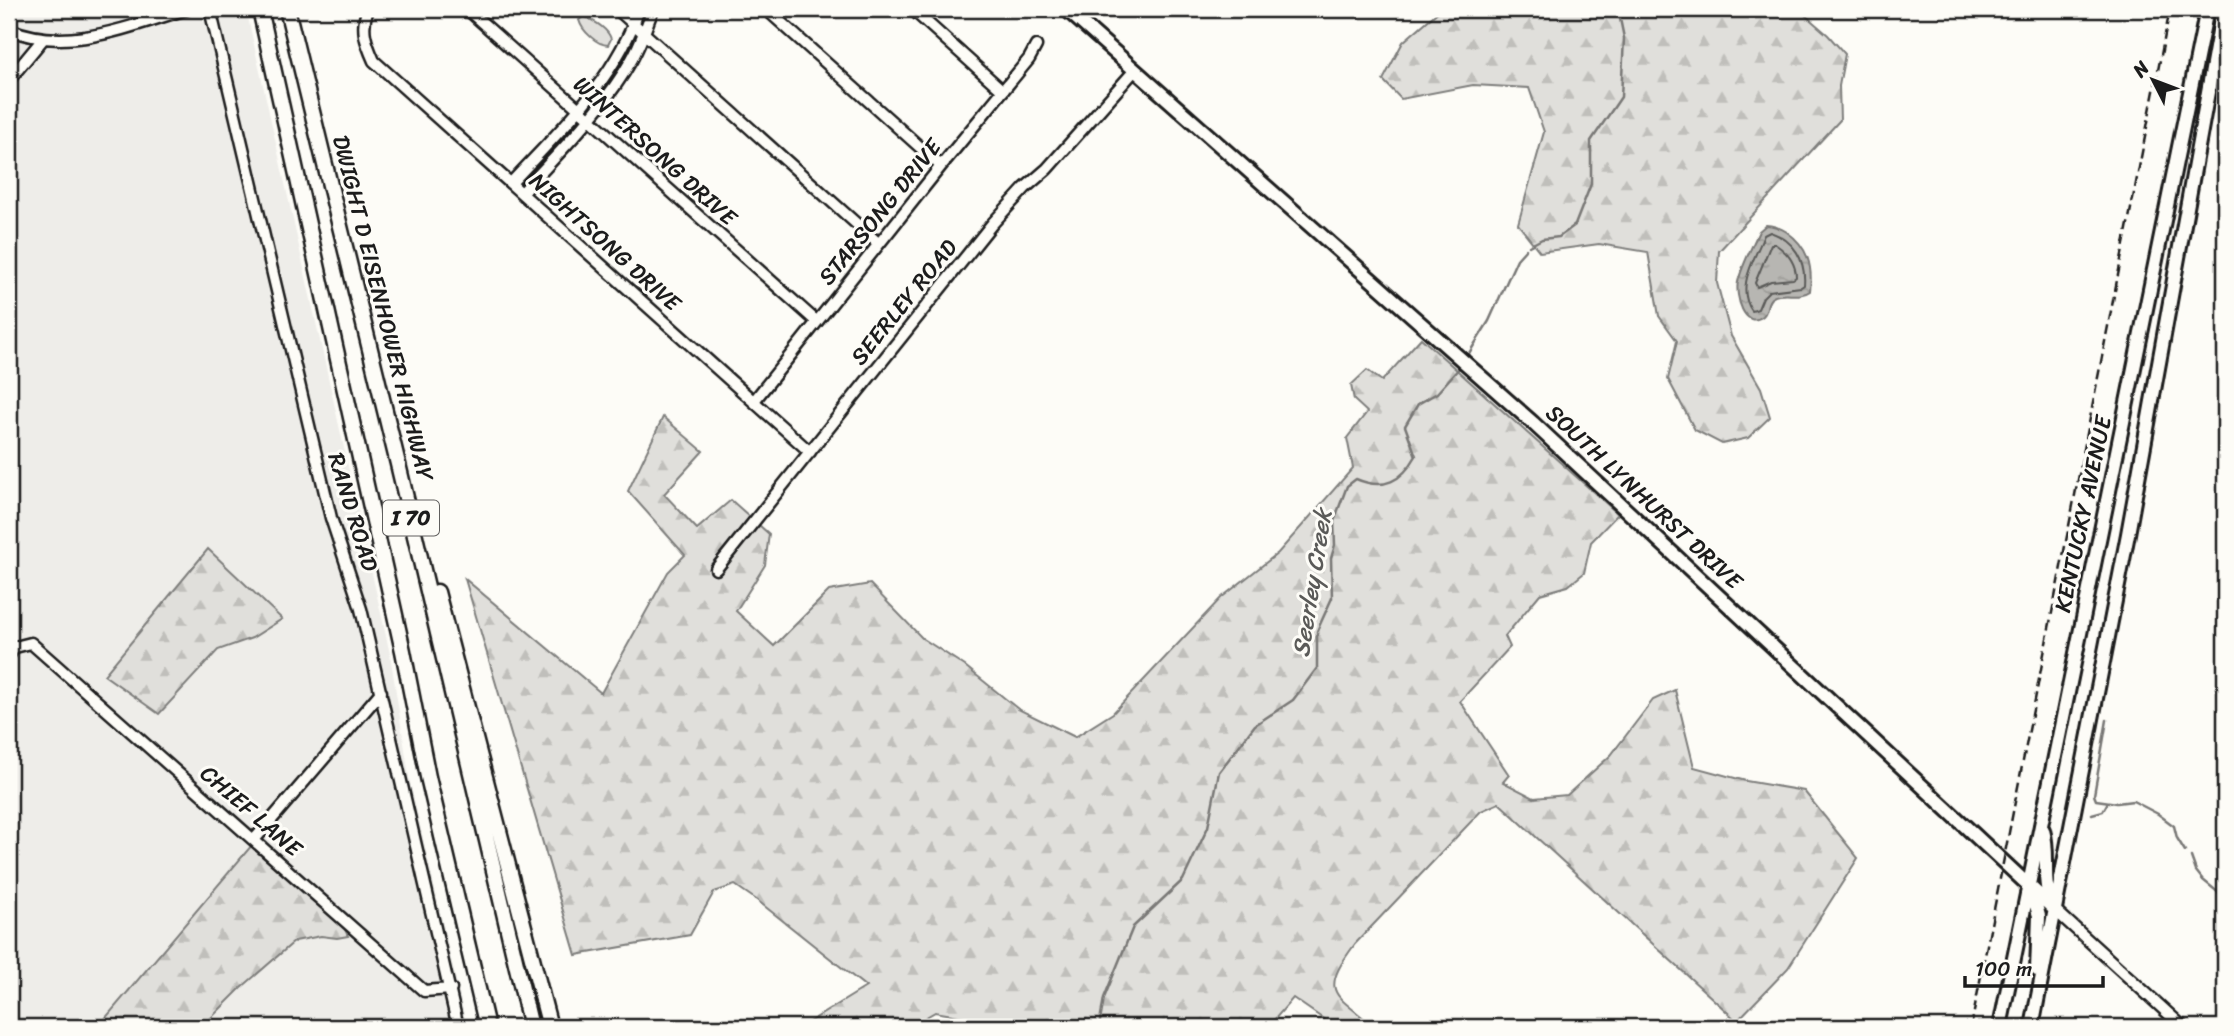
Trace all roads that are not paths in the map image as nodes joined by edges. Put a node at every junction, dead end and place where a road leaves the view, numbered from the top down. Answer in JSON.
{"nodes":[{"id":1,"x":187,"y":9,"type":"edge"},
{"id":2,"x":210,"y":9,"type":"edge"},
{"id":3,"x":260,"y":9,"type":"edge"},
{"id":4,"x":287,"y":9,"type":"edge"},
{"id":5,"x":368,"y":9,"type":"edge"},
{"id":6,"x":467,"y":9,"type":"edge"},
{"id":7,"x":617,"y":9,"type":"edge"},
{"id":8,"x":639,"y":9,"type":"edge"},
{"id":9,"x":653,"y":9,"type":"edge"},
{"id":10,"x":766,"y":9,"type":"edge"},
{"id":11,"x":912,"y":9,"type":"edge"},
{"id":12,"x":1066,"y":9,"type":"edge"},
{"id":13,"x":2207,"y":9,"type":"edge"},
{"id":14,"x":2223,"y":9,"type":"edge"},
{"id":15,"x":635,"y":24,"type":"junction"},
{"id":16,"x":9,"y":29,"type":"edge"},
{"id":17,"x":644,"y":32,"type":"junction"},
{"id":18,"x":43,"y":39,"type":"junction"},
{"id":19,"x":1035,"y":46,"type":"dead end"},
{"id":20,"x":1135,"y":70,"type":"junction"},
{"id":21,"x":9,"y":80,"type":"edge"},
{"id":22,"x":1003,"y":91,"type":"junction"},
{"id":23,"x":579,"y":109,"type":"junction"},
{"id":24,"x":590,"y":118,"type":"junction"},
{"id":25,"x":941,"y":166,"type":"junction"},
{"id":26,"x":511,"y":183,"type":"junction"},
{"id":27,"x":522,"y":193,"type":"junction"},
{"id":28,"x":879,"y":244,"type":"junction"},
{"id":29,"x":817,"y":322,"type":"junction"},
{"id":30,"x":754,"y":401,"type":"junction"},
{"id":31,"x":810,"y":452,"type":"junction"},
{"id":32,"x":398,"y":464,"type":"junction"},
{"id":33,"x":716,"y":569,"type":"dead end"},
{"id":34,"x":9,"y":655,"type":"edge"},
{"id":35,"x":381,"y":692,"type":"junction"},
{"id":36,"x":2041,"y":823,"type":"junction"},
{"id":37,"x":254,"y":840,"type":"junction"},
{"id":38,"x":2029,"y":885,"type":"junction"},
{"id":39,"x":2055,"y":910,"type":"junction"},
{"id":40,"x":2041,"y":979,"type":"junction"},
{"id":41,"x":451,"y":989,"type":"junction"},
{"id":42,"x":458,"y":1027,"type":"edge"},
{"id":43,"x":484,"y":1027,"type":"edge"},
{"id":44,"x":531,"y":1027,"type":"edge"},
{"id":45,"x":550,"y":1027,"type":"edge"},
{"id":46,"x":2000,"y":1027,"type":"edge"},
{"id":47,"x":2032,"y":1027,"type":"edge"},
{"id":48,"x":2183,"y":1027,"type":"edge"}],
"edges":[{"from":1,"to":18,"type":"street"},
{"from":2,"to":35,"type":"street","name":"RAND ROAD"},
{"from":3,"to":43,"type":"highway","number":"I 70"},
{"from":4,"to":32,"type":"highway","name":"DWIGHT D EISENHOWER HIGHWAY","number":"I 70"},
{"from":5,"to":26,"type":"street","name":"NIGHTSONG DRIVE"},
{"from":6,"to":23,"type":"street","name":"WINTERSONG DRIVE"},
{"from":7,"to":15,"type":"street"},
{"from":8,"to":15,"type":"street"},
{"from":9,"to":17,"type":"street"},
{"from":10,"to":25,"type":"street"},
{"from":11,"to":22,"type":"street"},
{"from":12,"to":20,"type":"main road","name":"SOUTH LYNHURST DRIVE"},
{"from":13,"to":36,"type":"main road","name":"KENTUCKY AVENUE"},
{"from":14,"to":39,"type":"main road","name":"KENTUCKY AVENUE"},
{"from":15,"to":17,"type":"street"},
{"from":15,"to":23,"type":"street"},
{"from":16,"to":18,"type":"street"},
{"from":17,"to":24,"type":"street"},
{"from":17,"to":28,"type":"street"},
{"from":18,"to":21,"type":"street"},
{"from":19,"to":22,"type":"street","name":"STARSONG DRIVE"},
{"from":20,"to":31,"type":"street","name":"SEERLEY ROAD"},
{"from":20,"to":38,"type":"main road","name":"SOUTH LYNHURST DRIVE"},
{"from":22,"to":25,"type":"street","name":"STARSONG DRIVE"},
{"from":23,"to":24,"type":"street","name":"WINTERSONG DRIVE"},
{"from":23,"to":26,"type":"street"},
{"from":24,"to":27,"type":"street"},
{"from":24,"to":29,"type":"street","name":"WINTERSONG DRIVE"},
{"from":25,"to":28,"type":"street","name":"STARSONG DRIVE"},
{"from":26,"to":27,"type":"street","name":"NIGHTSONG DRIVE"},
{"from":27,"to":30,"type":"street","name":"NIGHTSONG DRIVE"},
{"from":28,"to":29,"type":"street","name":"STARSONG DRIVE"},
{"from":29,"to":30,"type":"street","name":"STARSONG DRIVE"},
{"from":30,"to":31,"type":"street","name":"NIGHTSONG DRIVE"},
{"from":31,"to":33,"type":"street","name":"SEERLEY ROAD"},
{"from":32,"to":44,"type":"highway","name":"DWIGHT D EISENHOWER HIGHWAY","number":"I 70"},
{"from":32,"to":45,"type":"highway"},
{"from":34,"to":37,"type":"street","name":"CHIEF LANE"},
{"from":35,"to":37,"type":"street"},
{"from":35,"to":41,"type":"street","name":"RAND ROAD"},
{"from":36,"to":38,"type":"main road","name":"KENTUCKY AVENUE"},
{"from":36,"to":39,"type":"main road"},
{"from":37,"to":41,"type":"street","name":"CHIEF LANE"},
{"from":38,"to":39,"type":"main road","name":"SOUTH LYNHURST DRIVE"},
{"from":38,"to":40,"type":"main road"},
{"from":38,"to":46,"type":"main road","name":"KENTUCKY AVENUE"},
{"from":39,"to":40,"type":"main road","name":"KENTUCKY AVENUE"},
{"from":39,"to":48,"type":"street","name":"SOUTH LYNHURST DRIVE"},
{"from":40,"to":47,"type":"main road","name":"KENTUCKY AVENUE"},
{"from":41,"to":42,"type":"street","name":"RAND ROAD"}]}
